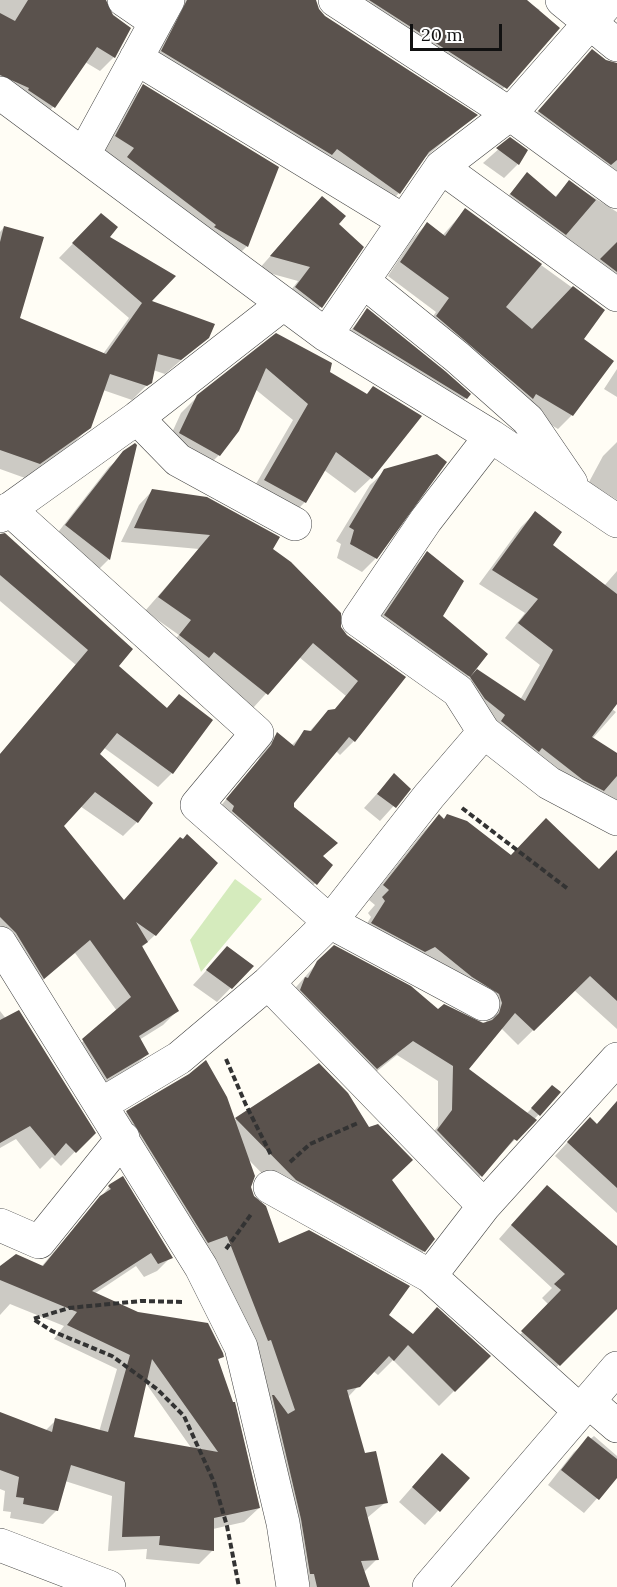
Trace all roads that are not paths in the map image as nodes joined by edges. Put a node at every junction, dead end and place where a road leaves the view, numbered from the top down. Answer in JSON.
{"nodes":[{"id":1,"x":124,"y":0,"type":"edge"},
{"id":2,"x":335,"y":0,"type":"edge"},
{"id":3,"x":562,"y":0,"type":"edge"},
{"id":4,"x":162,"y":11,"type":"edge"},
{"id":5,"x":601,"y":11,"type":"edge"},
{"id":6,"x":617,"y":45,"type":"edge"},
{"id":7,"x":136,"y":58,"type":"junction"},
{"id":8,"x":4,"y":104,"type":"edge"},
{"id":9,"x":510,"y":114,"type":"junction"},
{"id":10,"x":84,"y":154,"type":"junction"},
{"id":11,"x":441,"y":167,"type":"junction"},
{"id":12,"x":617,"y":192,"type":"edge"},
{"id":13,"x":404,"y":221,"type":"junction"},
{"id":14,"x":363,"y":281,"type":"junction"},
{"id":15,"x":617,"y":295,"type":"edge"},
{"id":16,"x":283,"y":304,"type":"junction"},
{"id":17,"x":326,"y":335,"type":"junction"},
{"id":18,"x":137,"y":418,"type":"junction"},
{"id":19,"x":491,"y":436,"type":"junction"},
{"id":20,"x":581,"y":497,"type":"junction"},
{"id":21,"x":4,"y":512,"type":"edge"},
{"id":22,"x":617,"y":521,"type":"edge"},
{"id":23,"x":295,"y":524,"type":"dead end"},
{"id":24,"x":484,"y":732,"type":"junction"},
{"id":25,"x":617,"y":819,"type":"edge"},
{"id":26,"x":330,"y":922,"type":"junction"},
{"id":27,"x":0,"y":943,"type":"edge"},
{"id":28,"x":268,"y":983,"type":"junction"},
{"id":29,"x":483,"y":1004,"type":"dead end"},
{"id":30,"x":617,"y":1059,"type":"edge"},
{"id":31,"x":102,"y":1104,"type":"junction"},
{"id":32,"x":123,"y":1138,"type":"junction"},
{"id":33,"x":272,"y":1175,"type":"road end"},
{"id":34,"x":484,"y":1206,"type":"junction"},
{"id":35,"x":0,"y":1225,"type":"edge"},
{"id":36,"x":429,"y":1276,"type":"junction"},
{"id":37,"x":617,"y":1368,"type":"edge"},
{"id":38,"x":584,"y":1406,"type":"junction"},
{"id":39,"x":617,"y":1426,"type":"edge"},
{"id":40,"x":0,"y":1545,"type":"edge"},
{"id":41,"x":109,"y":1587,"type":"edge"},
{"id":42,"x":293,"y":1587,"type":"edge"},
{"id":43,"x":429,"y":1587,"type":"edge"}],
"edges":[{"from":1,"to":4,"type":"street"},
{"from":2,"to":9,"type":"street"},
{"from":3,"to":5,"type":"street"},
{"from":4,"to":7,"type":"street"},
{"from":5,"to":6,"type":"street"},
{"from":5,"to":9,"type":"street"},
{"from":7,"to":10,"type":"street"},
{"from":7,"to":13,"type":"street"},
{"from":8,"to":10,"type":"street"},
{"from":9,"to":11,"type":"street"},
{"from":9,"to":12,"type":"street"},
{"from":10,"to":16,"type":"street"},
{"from":11,"to":13,"type":"street"},
{"from":11,"to":15,"type":"street"},
{"from":13,"to":14,"type":"street"},
{"from":14,"to":17,"type":"street"},
{"from":14,"to":20,"type":"street"},
{"from":16,"to":17,"type":"street"},
{"from":16,"to":18,"type":"street"},
{"from":17,"to":19,"type":"street"},
{"from":18,"to":21,"type":"street"},
{"from":18,"to":23,"type":"street"},
{"from":19,"to":20,"type":"street"},
{"from":19,"to":24,"type":"street"},
{"from":20,"to":22,"type":"street"},
{"from":21,"to":26,"type":"street"},
{"from":24,"to":25,"type":"street"},
{"from":24,"to":26,"type":"street"},
{"from":26,"to":28,"type":"street"},
{"from":26,"to":29,"type":"street"},
{"from":27,"to":31,"type":"street"},
{"from":28,"to":31,"type":"street"},
{"from":28,"to":34,"type":"street"},
{"from":30,"to":34,"type":"street"},
{"from":31,"to":32,"type":"street"},
{"from":32,"to":35,"type":"street"},
{"from":32,"to":42,"type":"street"},
{"from":33,"to":36,"type":"street"},
{"from":34,"to":36,"type":"street"},
{"from":36,"to":38,"type":"street"},
{"from":37,"to":38,"type":"street"},
{"from":38,"to":39,"type":"street"},
{"from":38,"to":43,"type":"street"},
{"from":40,"to":41,"type":"street"}]}
